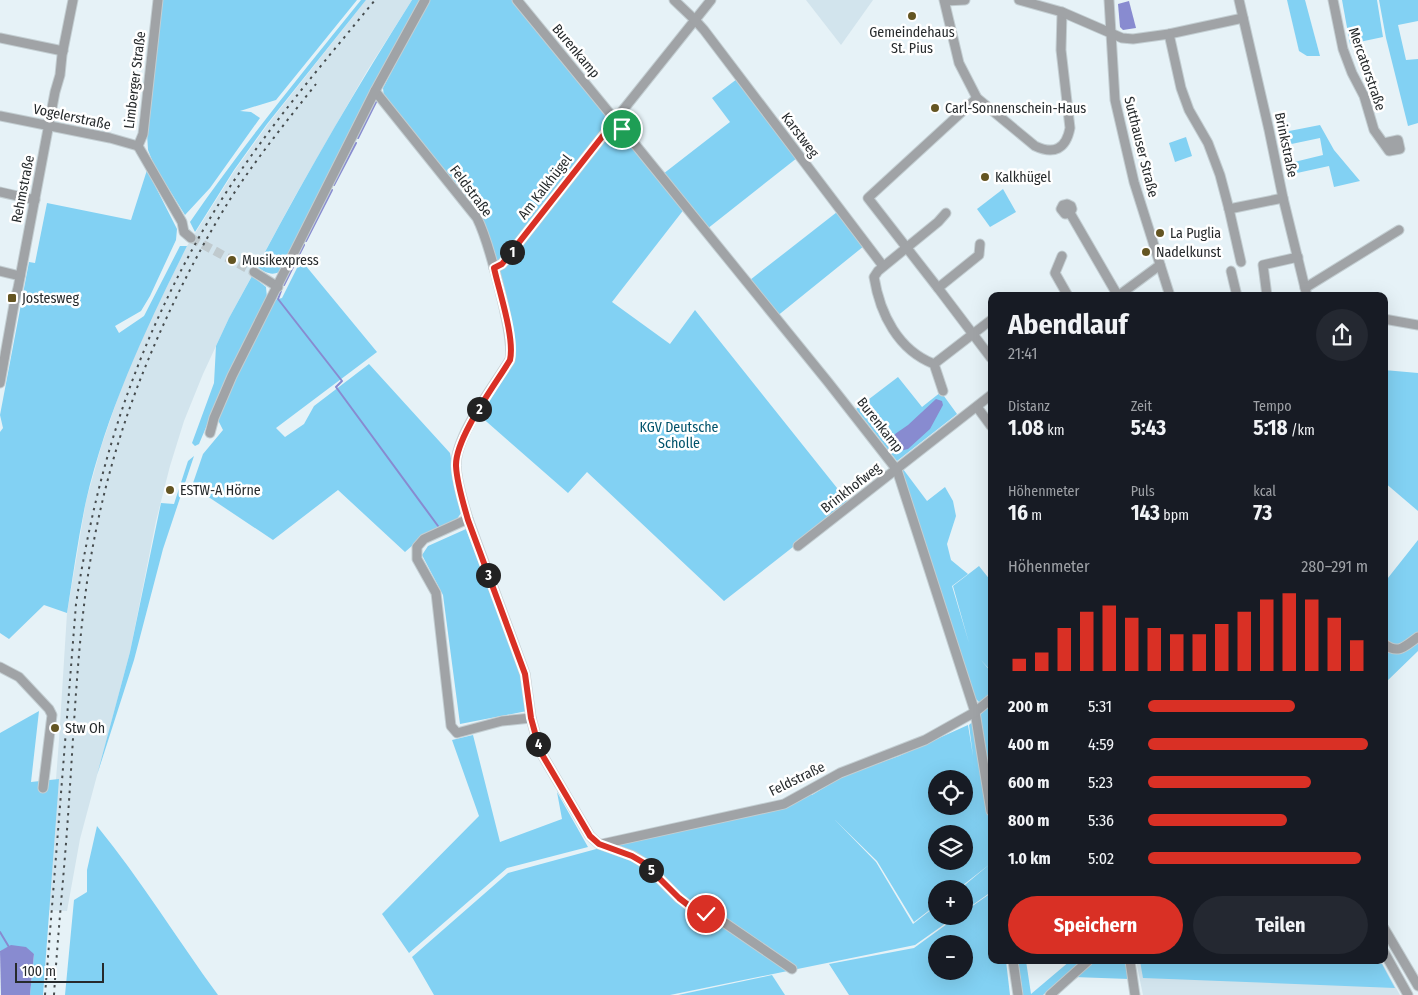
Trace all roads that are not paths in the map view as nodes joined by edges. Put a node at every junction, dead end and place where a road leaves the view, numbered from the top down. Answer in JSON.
{"nodes":[{"id":1,"x":73,"y":0,"type":"edge"},
{"id":2,"x":158,"y":0,"type":"edge"},
{"id":3,"x":425,"y":0,"type":"edge"},
{"id":4,"x":518,"y":0,"type":"edge"},
{"id":5,"x":674,"y":0,"type":"edge"},
{"id":6,"x":711,"y":0,"type":"edge"},
{"id":7,"x":965,"y":0,"type":"edge"},
{"id":8,"x":1019,"y":0,"type":"edge"},
{"id":9,"x":1109,"y":0,"type":"edge"},
{"id":10,"x":1239,"y":0,"type":"edge"},
{"id":11,"x":1333,"y":0,"type":"edge"},
{"id":12,"x":945,"y":1,"type":"edge"},
{"id":13,"x":1062,"y":12,"type":"junction"},
{"id":14,"x":1243,"y":18,"type":"junction"},
{"id":15,"x":695,"y":20,"type":"junction"},
{"id":16,"x":1110,"y":34,"type":"junction"},
{"id":17,"x":1169,"y":34,"type":"junction"},
{"id":18,"x":0,"y":38,"type":"edge"},
{"id":19,"x":63,"y":50,"type":"junction"},
{"id":20,"x":375,"y":91,"type":"junction"},
{"id":21,"x":977,"y":98,"type":"junction"},
{"id":22,"x":0,"y":116,"type":"edge"},
{"id":23,"x":616,"y":119,"type":"junction"},
{"id":24,"x":49,"y":126,"type":"junction"},
{"id":25,"x":1384,"y":143,"type":"dead end"},
{"id":26,"x":138,"y":146,"type":"junction"},
{"id":27,"x":0,"y":192,"type":"edge"},
{"id":28,"x":1283,"y":198,"type":"junction"},
{"id":29,"x":35,"y":200,"type":"junction"},
{"id":30,"x":1229,"y":209,"type":"junction"},
{"id":31,"x":946,"y":213,"type":"dead end"},
{"id":32,"x":1070,"y":213,"type":"dead end"},
{"id":33,"x":1399,"y":230,"type":"dead end"},
{"id":34,"x":191,"y":238,"type":"tunnel mouth"},
{"id":35,"x":980,"y":244,"type":"dead end"},
{"id":36,"x":906,"y":248,"type":"junction"},
{"id":37,"x":1062,"y":256,"type":"dead end"},
{"id":38,"x":1298,"y":258,"type":"junction"},
{"id":39,"x":1241,"y":262,"type":"dead end"},
{"id":40,"x":1160,"y":265,"type":"junction"},
{"id":41,"x":883,"y":266,"type":"junction"},
{"id":42,"x":494,"y":268,"type":"junction"},
{"id":43,"x":1231,"y":270,"type":"dead end"},
{"id":44,"x":0,"y":271,"type":"edge"},
{"id":45,"x":254,"y":272,"type":"tunnel mouth"},
{"id":46,"x":20,"y":276,"type":"junction"},
{"id":47,"x":278,"y":287,"type":"junction"},
{"id":48,"x":938,"y":288,"type":"junction"},
{"id":49,"x":1066,"y":292,"type":"edge"},
{"id":50,"x":1116,"y":292,"type":"edge"},
{"id":51,"x":1123,"y":292,"type":"edge"},
{"id":52,"x":1169,"y":292,"type":"edge"},
{"id":53,"x":1235,"y":292,"type":"edge"},
{"id":54,"x":1267,"y":292,"type":"edge"},
{"id":55,"x":1306,"y":292,"type":"edge"},
{"id":56,"x":1388,"y":320,"type":"edge"},
{"id":57,"x":988,"y":322,"type":"edge"},
{"id":58,"x":1418,"y":325,"type":"edge"},
{"id":59,"x":974,"y":334,"type":"junction"},
{"id":60,"x":3,"y":349,"type":"edge"},
{"id":61,"x":988,"y":354,"type":"edge"},
{"id":62,"x":934,"y":364,"type":"junction"},
{"id":63,"x":0,"y":383,"type":"edge"},
{"id":64,"x":943,"y":391,"type":"dead end"},
{"id":65,"x":988,"y":398,"type":"edge"},
{"id":66,"x":977,"y":407,"type":"junction"},
{"id":67,"x":988,"y":422,"type":"edge"},
{"id":68,"x":210,"y":433,"type":"dead end"},
{"id":69,"x":897,"y":470,"type":"junction"},
{"id":70,"x":468,"y":520,"type":"junction"},
{"id":71,"x":798,"y":546,"type":"dead end"},
{"id":72,"x":1418,"y":637,"type":"edge"},
{"id":73,"x":1388,"y":647,"type":"edge"},
{"id":74,"x":0,"y":666,"type":"edge"},
{"id":75,"x":988,"y":701,"type":"edge"},
{"id":76,"x":975,"y":712,"type":"junction"},
{"id":77,"x":531,"y":718,"type":"junction"},
{"id":78,"x":43,"y":788,"type":"dead end"},
{"id":79,"x":988,"y":792,"type":"edge"},
{"id":80,"x":601,"y":844,"type":"junction"},
{"id":81,"x":1388,"y":935,"type":"edge"},
{"id":82,"x":1388,"y":959,"type":"edge"},
{"id":83,"x":1014,"y":964,"type":"edge"},
{"id":84,"x":1085,"y":964,"type":"edge"},
{"id":85,"x":1130,"y":964,"type":"edge"},
{"id":86,"x":792,"y":969,"type":"dead end"},
{"id":87,"x":1418,"y":986,"type":"edge"},
{"id":88,"x":1018,"y":995,"type":"edge"},
{"id":89,"x":1050,"y":995,"type":"edge"},
{"id":90,"x":1135,"y":995,"type":"edge"},
{"id":91,"x":1408,"y":995,"type":"edge"}],
"edges":[{"from":1,"to":19,"type":"street","name":"Rehmstraße"},
{"from":2,"to":26,"type":"street","name":"Limberger Straße"},
{"from":3,"to":20,"type":"street"},
{"from":4,"to":23,"type":"street","name":"Burenkamp"},
{"from":5,"to":15,"type":"street"},
{"from":6,"to":15,"type":"street","name":"Am Kalkhügel"},
{"from":7,"to":12,"type":"street"},
{"from":8,"to":13,"type":"street"},
{"from":9,"to":16,"type":"street","name":"Sutthauser Straße"},
{"from":10,"to":14,"type":"street","name":"Brinkstraße"},
{"from":11,"to":25,"type":"street","name":"Mercatorstraße"},
{"from":12,"to":21,"type":"street"},
{"from":13,"to":16,"type":"street"},
{"from":13,"to":21,"type":"street"},
{"from":14,"to":17,"type":"street"},
{"from":14,"to":28,"type":"street","name":"Brinkstraße"},
{"from":15,"to":23,"type":"street","name":"Am Kalkhügel"},
{"from":15,"to":41,"type":"street","name":"Karstweg"},
{"from":16,"to":17,"type":"street"},
{"from":16,"to":40,"type":"street","name":"Sutthauser Straße"},
{"from":17,"to":30,"type":"street"},
{"from":18,"to":19,"type":"street"},
{"from":19,"to":24,"type":"street","name":"Rehmstraße"},
{"from":20,"to":42,"type":"street","name":"Feldstraße"},
{"from":20,"to":47,"type":"street"},
{"from":21,"to":36,"type":"street"},
{"from":22,"to":24,"type":"street","name":"Vogelerstraße"},
{"from":23,"to":42,"type":"street","name":"Am Kalkhügel"},
{"from":23,"to":69,"type":"street","name":"Burenkamp"},
{"from":24,"to":26,"type":"street","name":"Vogelerstraße"},
{"from":24,"to":29,"type":"street","name":"Rehmstraße"},
{"from":26,"to":34,"type":"street","name":"Limberger Straße"},
{"from":27,"to":29,"type":"street"},
{"from":28,"to":30,"type":"street"},
{"from":28,"to":38,"type":"street","name":"Brinkstraße"},
{"from":29,"to":46,"type":"street","name":"Rehmstraße"},
{"from":30,"to":39,"type":"street"},
{"from":31,"to":36,"type":"street"},
{"from":32,"to":50,"type":"street"},
{"from":33,"to":55,"type":"street"},
{"from":35,"to":48,"type":"street"},
{"from":36,"to":41,"type":"street"},
{"from":36,"to":48,"type":"street"},
{"from":37,"to":49,"type":"street"},
{"from":38,"to":54,"type":"street"},
{"from":38,"to":55,"type":"street","name":"Brinkstraße"},
{"from":40,"to":51,"type":"street"},
{"from":40,"to":52,"type":"street","name":"Sutthauser Straße"},
{"from":41,"to":62,"type":"street"},
{"from":42,"to":70,"type":"street","name":"Feldstraße"},
{"from":43,"to":53,"type":"street"},
{"from":44,"to":46,"type":"street"},
{"from":45,"to":47,"type":"street"},
{"from":46,"to":60,"type":"street","name":"Rehmstraße"},
{"from":47,"to":68,"type":"street"},
{"from":48,"to":59,"type":"street"},
{"from":56,"to":58,"type":"street"},
{"from":57,"to":59,"type":"street"},
{"from":59,"to":61,"type":"street"},
{"from":59,"to":62,"type":"street"},
{"from":60,"to":63,"type":"street","name":"Rehmstraße"},
{"from":62,"to":64,"type":"street"},
{"from":65,"to":66,"type":"street","name":"Brinkhofweg"},
{"from":66,"to":67,"type":"street"},
{"from":66,"to":69,"type":"street","name":"Brinkhofweg"},
{"from":69,"to":71,"type":"street","name":"Brinkhofweg"},
{"from":69,"to":76,"type":"street","name":"Burenkamp"},
{"from":70,"to":77,"type":"street","name":"Feldstraße"},
{"from":70,"to":77,"type":"street"},
{"from":72,"to":73,"type":"street"},
{"from":74,"to":78,"type":"street"},
{"from":75,"to":76,"type":"street","name":"Feldstraße"},
{"from":76,"to":79,"type":"street","name":"Burenkamp"},
{"from":76,"to":80,"type":"street","name":"Feldstraße"},
{"from":77,"to":80,"type":"street","name":"Feldstraße"},
{"from":80,"to":86,"type":"street","name":"Feldstraße"},
{"from":81,"to":87,"type":"street"},
{"from":82,"to":91,"type":"street"},
{"from":83,"to":88,"type":"street"},
{"from":84,"to":89,"type":"street"},
{"from":85,"to":90,"type":"street"}]}
